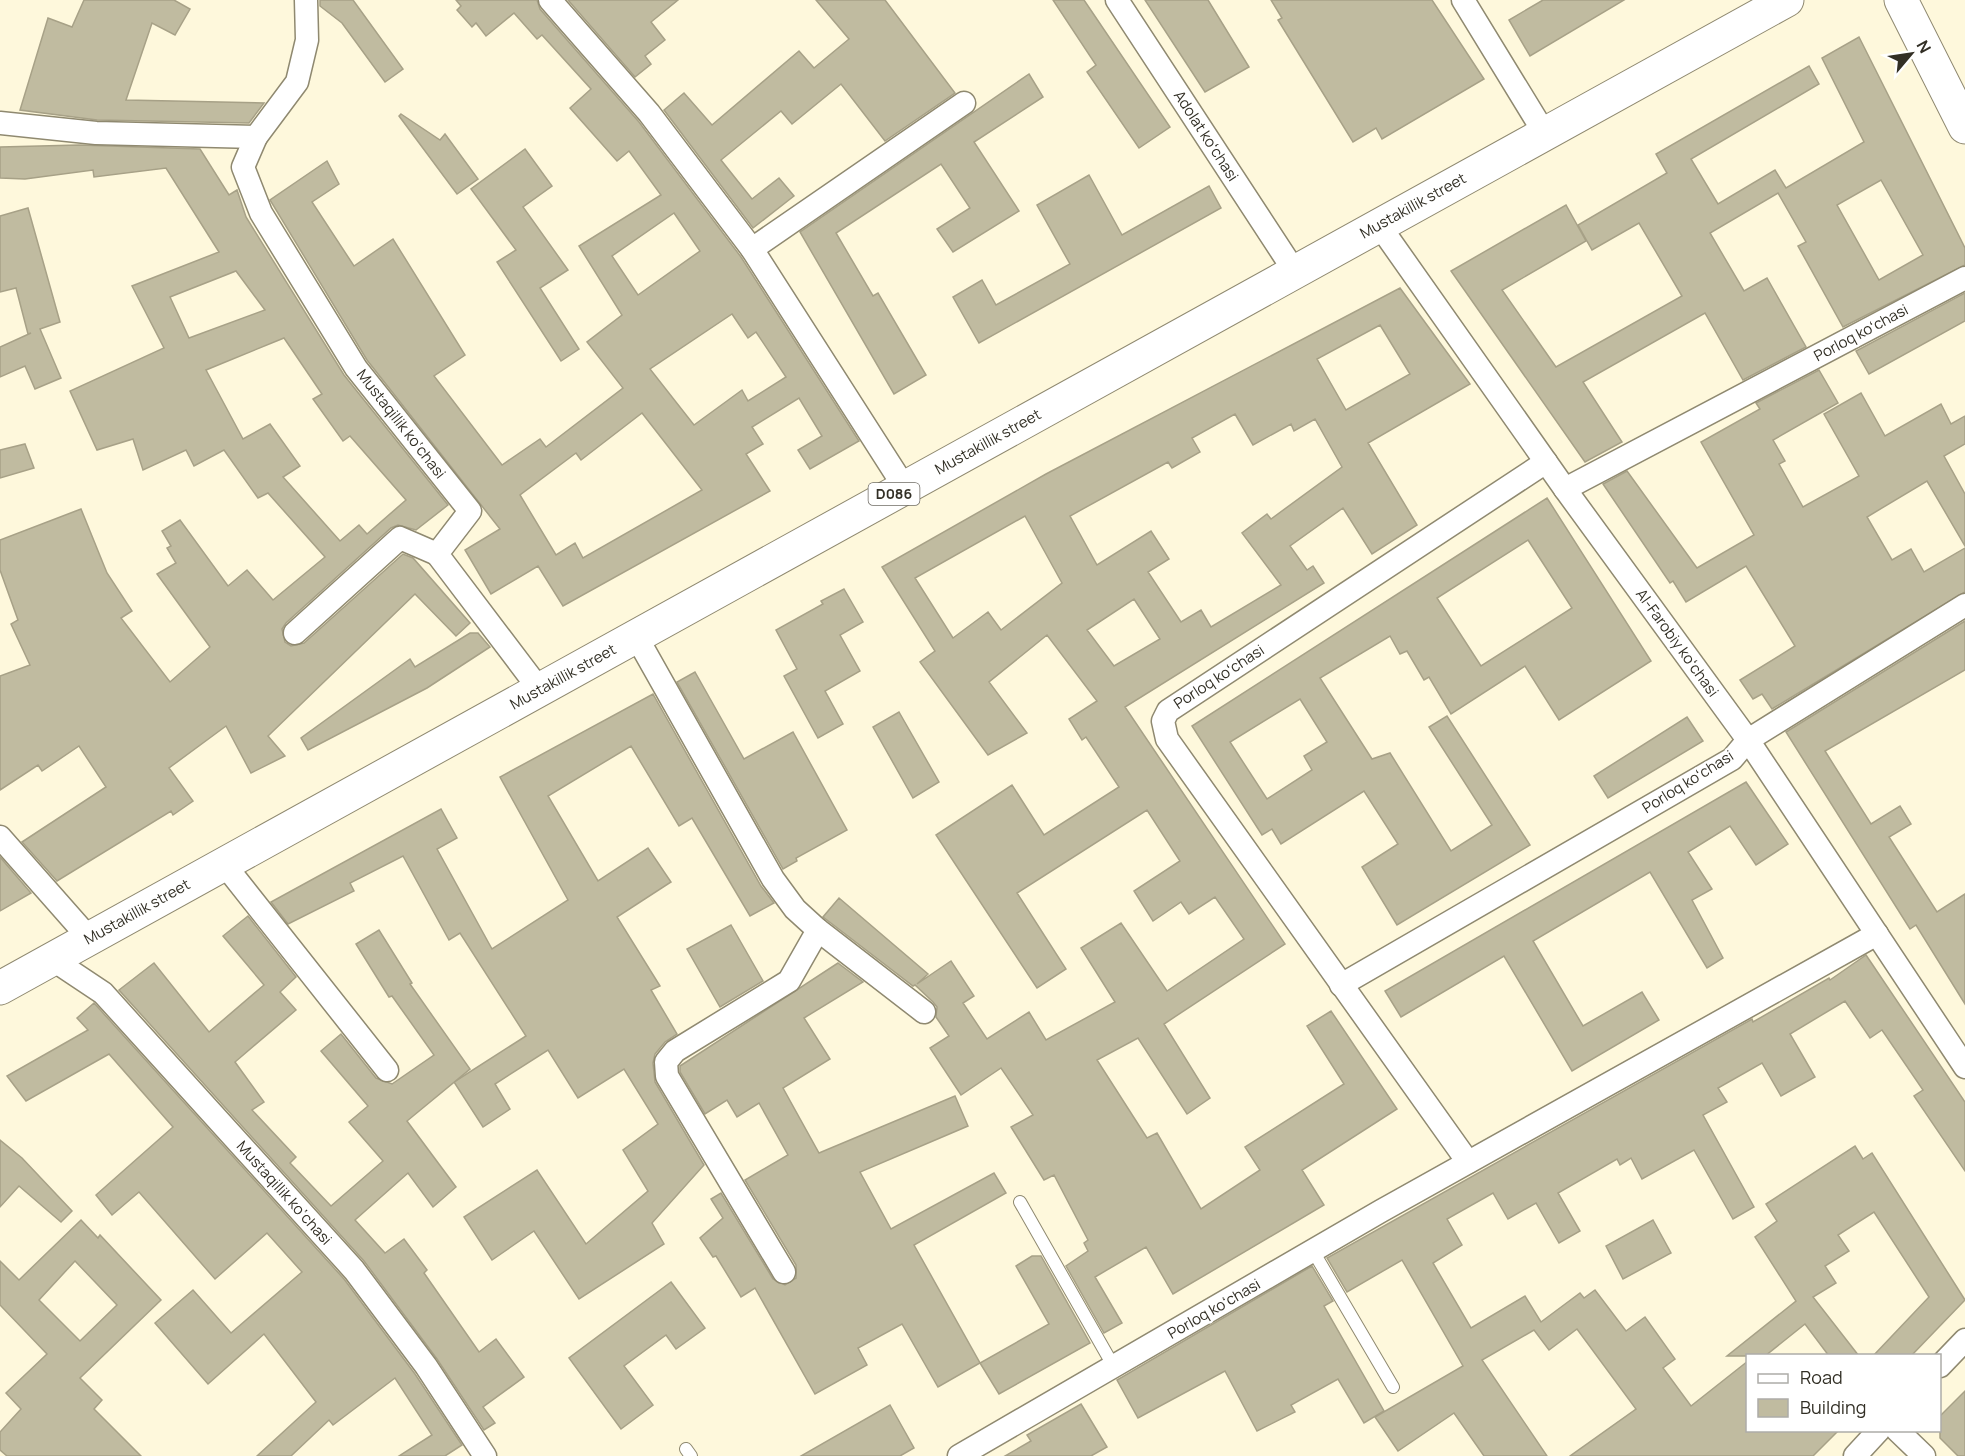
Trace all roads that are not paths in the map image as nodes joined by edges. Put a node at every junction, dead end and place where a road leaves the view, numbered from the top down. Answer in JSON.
{"nodes":[{"id":1,"x":306,"y":0,"type":"edge"},
{"id":2,"x":550,"y":0,"type":"edge"},
{"id":3,"x":1117,"y":0,"type":"edge"},
{"id":4,"x":1463,"y":0,"type":"edge"},
{"id":5,"x":1787,"y":0,"type":"edge"},
{"id":6,"x":1901,"y":0,"type":"edge"},
{"id":7,"x":964,"y":103,"type":"dead end"},
{"id":8,"x":0,"y":123,"type":"edge"},
{"id":9,"x":1965,"y":127,"type":"edge"},
{"id":10,"x":1545,"y":134,"type":"junction"},
{"id":11,"x":256,"y":137,"type":"junction"},
{"id":12,"x":1379,"y":225,"type":"junction"},
{"id":13,"x":752,"y":249,"type":"junction"},
{"id":14,"x":1295,"y":272,"type":"junction"},
{"id":15,"x":1965,"y":278,"type":"edge"},
{"id":16,"x":1546,"y":462,"type":"junction"},
{"id":17,"x":905,"y":488,"type":"junction"},
{"id":18,"x":1565,"y":489,"type":"junction"},
{"id":19,"x":437,"y":554,"type":"junction"},
{"id":20,"x":1965,"y":605,"type":"edge"},
{"id":21,"x":295,"y":633,"type":"dead end"},
{"id":22,"x":636,"y":636,"type":"junction"},
{"id":23,"x":540,"y":690,"type":"junction"},
{"id":24,"x":1748,"y":740,"type":"junction"},
{"id":25,"x":0,"y":837,"type":"edge"},
{"id":26,"x":224,"y":864,"type":"junction"},
{"id":27,"x":818,"y":930,"type":"junction"},
{"id":28,"x":1876,"y":934,"type":"junction"},
{"id":29,"x":89,"y":938,"type":"junction"},
{"id":30,"x":52,"y":959,"type":"junction"},
{"id":31,"x":1341,"y":985,"type":"junction"},
{"id":32,"x":0,"y":988,"type":"edge"},
{"id":33,"x":924,"y":1012,"type":"dead end"},
{"id":34,"x":1965,"y":1067,"type":"edge"},
{"id":35,"x":387,"y":1070,"type":"dead end"},
{"id":36,"x":1468,"y":1162,"type":"junction"},
{"id":37,"x":1020,"y":1202,"type":"dead end"},
{"id":38,"x":1313,"y":1251,"type":"junction"},
{"id":39,"x":784,"y":1272,"type":"dead end"},
{"id":40,"x":1965,"y":1340,"type":"edge"},
{"id":41,"x":1941,"y":1365,"type":"edge"},
{"id":42,"x":1114,"y":1367,"type":"junction"},
{"id":43,"x":1393,"y":1387,"type":"dead end"},
{"id":44,"x":1878,"y":1432,"type":"edge"},
{"id":45,"x":1898,"y":1432,"type":"edge"},
{"id":46,"x":485,"y":1456,"type":"edge"},
{"id":47,"x":959,"y":1456,"type":"edge"},
{"id":48,"x":1855,"y":1456,"type":"edge"},
{"id":49,"x":1924,"y":1456,"type":"edge"}],
"edges":[{"from":1,"to":11,"type":"street","name":"Mustaqillik ko‘chasi"},
{"from":2,"to":13,"type":"street"},
{"from":3,"to":14,"type":"street","name":"Adolat koʻchasi"},
{"from":4,"to":10,"type":"street"},
{"from":5,"to":10,"type":"main road","name":"Mustakillik street","number":"D086"},
{"from":6,"to":9,"type":"main road"},
{"from":7,"to":13,"type":"street"},
{"from":8,"to":11,"type":"street"},
{"from":10,"to":12,"type":"main road","name":"Mustakillik street","number":"D086"},
{"from":11,"to":19,"type":"street","name":"Mustaqillik ko‘chasi"},
{"from":12,"to":14,"type":"main road","name":"Mustakillik street","number":"D086"},
{"from":12,"to":16,"type":"street","name":"Al-Farobiy koʻchasi"},
{"from":13,"to":17,"type":"street"},
{"from":14,"to":17,"type":"main road","name":"Mustakillik street","number":"D086"},
{"from":15,"to":18,"type":"street","name":"Porloq koʻchasi"},
{"from":16,"to":18,"type":"street","name":"Al-Farobiy koʻchasi"},
{"from":16,"to":31,"type":"street","name":"Porloq koʻchasi"},
{"from":17,"to":22,"type":"main road","name":"Mustakillik street","number":"D086"},
{"from":18,"to":24,"type":"street","name":"Al-Farobiy koʻchasi"},
{"from":19,"to":21,"type":"street"},
{"from":19,"to":23,"type":"street"},
{"from":20,"to":24,"type":"street","name":"Porloq koʻchasi"},
{"from":22,"to":23,"type":"main road","name":"Mustakillik street","number":"D086"},
{"from":22,"to":27,"type":"street"},
{"from":23,"to":26,"type":"main road","name":"Mustakillik street","number":"D086"},
{"from":24,"to":28,"type":"street","name":"Al-Farobiy koʻchasi"},
{"from":24,"to":31,"type":"street","name":"Porloq koʻchasi"},
{"from":25,"to":29,"type":"street"},
{"from":26,"to":29,"type":"main road","name":"Mustakillik street","number":"D086"},
{"from":26,"to":35,"type":"street"},
{"from":27,"to":33,"type":"street"},
{"from":27,"to":39,"type":"street"},
{"from":28,"to":34,"type":"street","name":"Al-Farobiy koʻchasi"},
{"from":28,"to":36,"type":"street","name":"Porloq koʻchasi"},
{"from":29,"to":30,"type":"main road","name":"Mustakillik street","number":"D086"},
{"from":30,"to":32,"type":"main road","name":"Mustakillik street","number":"D086"},
{"from":30,"to":46,"type":"street","name":"Mustaqillik ko‘chasi"},
{"from":31,"to":36,"type":"street","name":"Porloq koʻchasi"},
{"from":36,"to":38,"type":"street","name":"Porloq koʻchasi"},
{"from":37,"to":42,"type":"lane"},
{"from":38,"to":42,"type":"street","name":"Porloq koʻchasi"},
{"from":38,"to":43,"type":"lane"},
{"from":40,"to":41,"type":"street"},
{"from":42,"to":47,"type":"street","name":"Porloq koʻchasi"},
{"from":44,"to":48,"type":"street"},
{"from":45,"to":49,"type":"street"}]}
